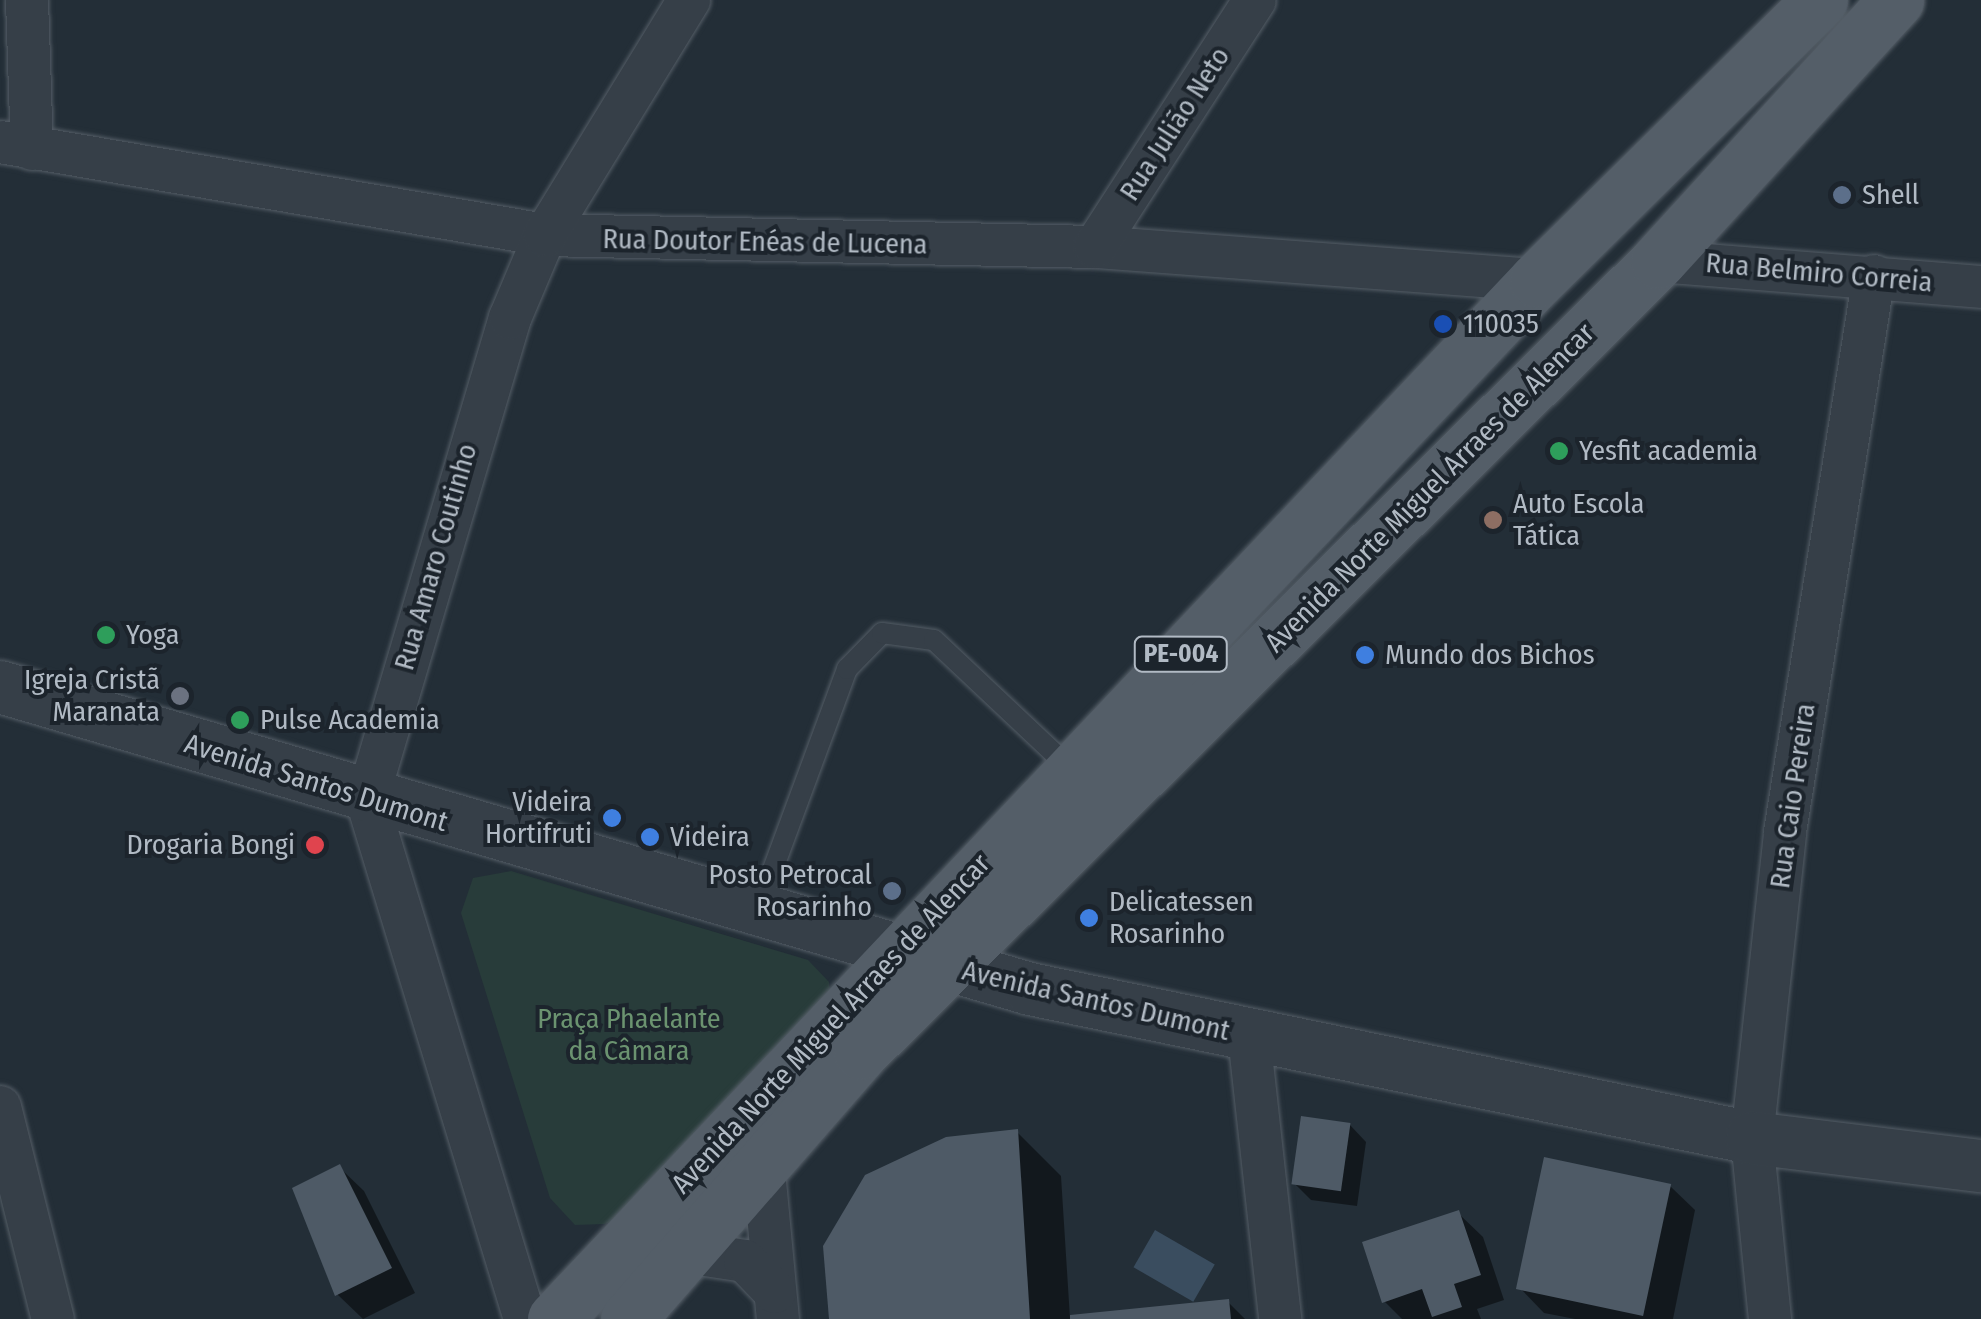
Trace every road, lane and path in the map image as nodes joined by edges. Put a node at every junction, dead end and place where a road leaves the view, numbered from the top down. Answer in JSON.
{"nodes":[{"id":1,"x":26,"y":0,"type":"edge"},
{"id":2,"x":689,"y":0,"type":"edge"},
{"id":3,"x":1255,"y":0,"type":"edge"},
{"id":4,"x":1820,"y":0,"type":"edge"},
{"id":5,"x":1896,"y":0,"type":"edge"},
{"id":6,"x":16,"y":146,"type":"edge"},
{"id":7,"x":545,"y":235,"type":"junction"},
{"id":8,"x":1095,"y":247,"type":"junction"},
{"id":9,"x":1658,"y":261,"type":"junction"},
{"id":10,"x":1874,"y":276,"type":"junction"},
{"id":11,"x":1538,"y":280,"type":"junction"},
{"id":12,"x":1981,"y":287,"type":"edge"},
{"id":13,"x":0,"y":686,"type":"edge"},
{"id":14,"x":1072,"y":769,"type":"junction"},
{"id":15,"x":367,"y":800,"type":"junction"},
{"id":16,"x":757,"y":912,"type":"junction"},
{"id":17,"x":921,"y":959,"type":"junction"},
{"id":18,"x":1249,"y":1036,"type":"junction"},
{"id":19,"x":0,"y":1106,"type":"edge"},
{"id":20,"x":1752,"y":1138,"type":"junction"},
{"id":21,"x":763,"y":1160,"type":"junction"},
{"id":22,"x":1981,"y":1166,"type":"edge"},
{"id":23,"x":686,"y":1252,"type":"junction"},
{"id":24,"x":777,"y":1306,"type":"edge"},
{"id":25,"x":54,"y":1319,"type":"edge"},
{"id":26,"x":525,"y":1319,"type":"edge"},
{"id":27,"x":555,"y":1319,"type":"edge"},
{"id":28,"x":628,"y":1319,"type":"edge"},
{"id":29,"x":1280,"y":1319,"type":"edge"},
{"id":30,"x":1770,"y":1319,"type":"edge"}],
"edges":[{"from":1,"to":6,"type":"street"},
{"from":2,"to":7,"type":"street","name":"Rua Amaro Coutinho"},
{"from":3,"to":8,"type":"street","name":"Rua Julião Neto"},
{"from":4,"to":11,"type":"main road","name":"Avenida Norte Miguel Arraes de Alencar","number":"PE-004"},
{"from":5,"to":9,"type":"main road","name":"Avenida Norte Miguel Arraes de Alencar","number":"PE-004"},
{"from":6,"to":7,"type":"street","name":"Rua Doutor Enéas de Lucena"},
{"from":7,"to":8,"type":"street","name":"Rua Doutor Enéas de Lucena"},
{"from":7,"to":15,"type":"street","name":"Rua Amaro Coutinho"},
{"from":8,"to":11,"type":"street","name":"Rua Doutor Enéas de Lucena"},
{"from":9,"to":10,"type":"street","name":"Rua Belmiro Correia"},
{"from":9,"to":17,"type":"main road","name":"Avenida Norte Miguel Arraes de Alencar","number":"PE-004"},
{"from":10,"to":12,"type":"street","name":"Rua Belmiro Correia"},
{"from":10,"to":20,"type":"street","name":"Rua Caio Pereira"},
{"from":11,"to":14,"type":"main road","name":"Avenida Norte Miguel Arraes de Alencar","number":"PE-004"},
{"from":13,"to":15,"type":"street","name":"Avenida Santos Dumont"},
{"from":14,"to":16,"type":"lane"},
{"from":14,"to":17,"type":"main road","name":"Avenida Norte Miguel Arraes de Alencar","number":"PE-004"},
{"from":15,"to":16,"type":"street","name":"Avenida Santos Dumont"},
{"from":15,"to":26,"type":"street"},
{"from":16,"to":17,"type":"street","name":"Avenida Santos Dumont"},
{"from":17,"to":18,"type":"street","name":"Avenida Santos Dumont"},
{"from":17,"to":21,"type":"main road","name":"Avenida Norte Miguel Arraes de Alencar","number":"PE-004"},
{"from":17,"to":27,"type":"main road","name":"Avenida Norte Miguel Arraes de Alencar","number":"PE-004"},
{"from":18,"to":20,"type":"street","name":"Avenida Santos Dumont"},
{"from":18,"to":29,"type":"street"},
{"from":19,"to":25,"type":"street"},
{"from":20,"to":22,"type":"street","name":"Avenida Santos Dumont"},
{"from":20,"to":30,"type":"street","name":"Rua Caio Pereira"},
{"from":21,"to":23,"type":"main road","name":"Avenida Norte Miguel Arraes de Alencar","number":"PE-004"},
{"from":21,"to":24,"type":"street"},
{"from":23,"to":24,"type":"street"},
{"from":23,"to":28,"type":"main road","name":"Avenida Norte Miguel Arraes de Alencar","number":"PE-004"}]}
